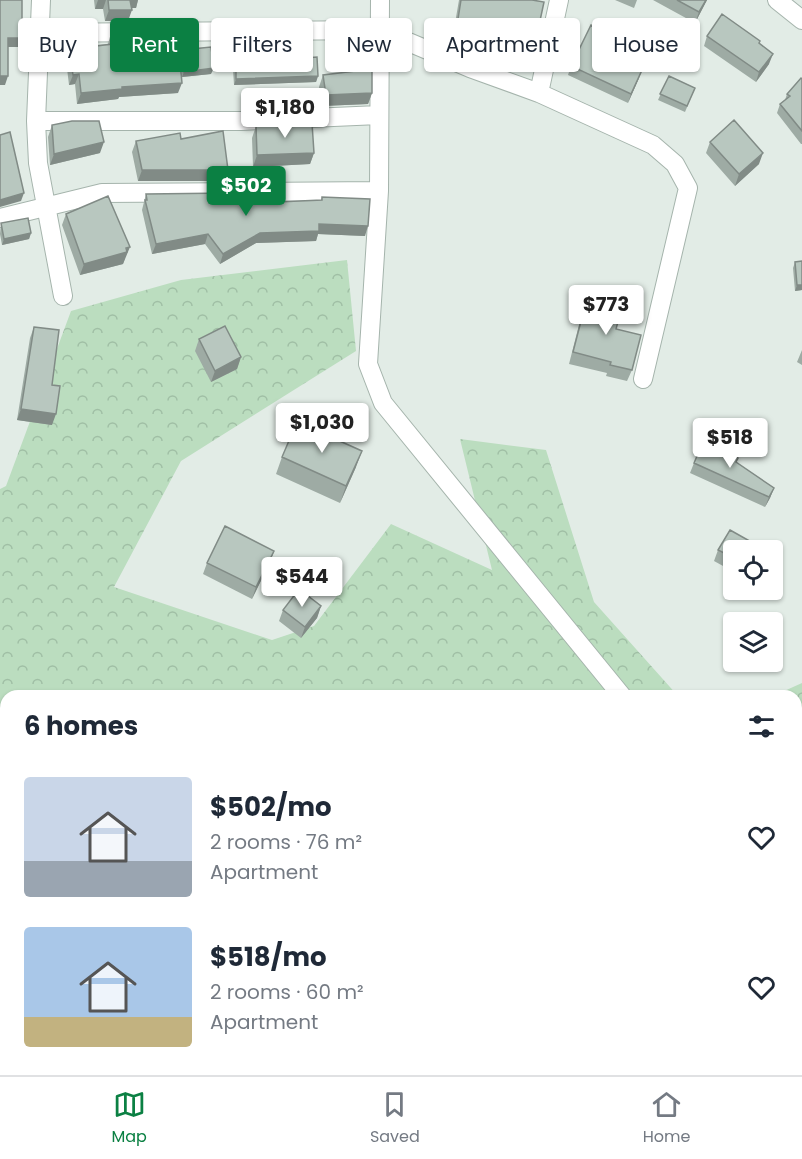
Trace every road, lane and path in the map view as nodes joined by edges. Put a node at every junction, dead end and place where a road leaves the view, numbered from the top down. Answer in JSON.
{"nodes":[{"id":1,"x":41,"y":0,"type":"edge"},
{"id":2,"x":380,"y":0,"type":"edge"},
{"id":3,"x":559,"y":0,"type":"edge"},
{"id":4,"x":777,"y":0,"type":"edge"},
{"id":5,"x":40,"y":18,"type":"edge"},
{"id":6,"x":380,"y":18,"type":"edge"},
{"id":7,"x":802,"y":20,"type":"edge"},
{"id":8,"x":325,"y":30,"type":"edge"},
{"id":9,"x":98,"y":32,"type":"edge"},
{"id":10,"x":412,"y":44,"type":"edge"},
{"id":11,"x":38,"y":72,"type":"edge"},
{"id":12,"x":380,"y":72,"type":"edge"},
{"id":13,"x":539,"y":93,"type":"junction"},
{"id":14,"x":379,"y":115,"type":"junction"},
{"id":15,"x":36,"y":121,"type":"junction"},
{"id":16,"x":378,"y":191,"type":"junction"},
{"id":17,"x":46,"y":208,"type":"junction"},
{"id":18,"x":0,"y":218,"type":"edge"},
{"id":19,"x":63,"y":296,"type":"dead end"},
{"id":20,"x":643,"y":379,"type":"dead end"},
{"id":21,"x":617,"y":690,"type":"edge"}],
"edges":[{"from":1,"to":5,"type":"street"},
{"from":2,"to":6,"type":"street"},
{"from":3,"to":13,"type":"street"},
{"from":4,"to":7,"type":"street"},
{"from":8,"to":9,"type":"street"},
{"from":10,"to":13,"type":"street"},
{"from":11,"to":15,"type":"street"},
{"from":12,"to":14,"type":"street"},
{"from":13,"to":20,"type":"street"},
{"from":14,"to":15,"type":"street"},
{"from":14,"to":16,"type":"street"},
{"from":15,"to":17,"type":"street"},
{"from":16,"to":17,"type":"street"},
{"from":16,"to":21,"type":"street"},
{"from":17,"to":18,"type":"street"},
{"from":17,"to":19,"type":"street"}]}
